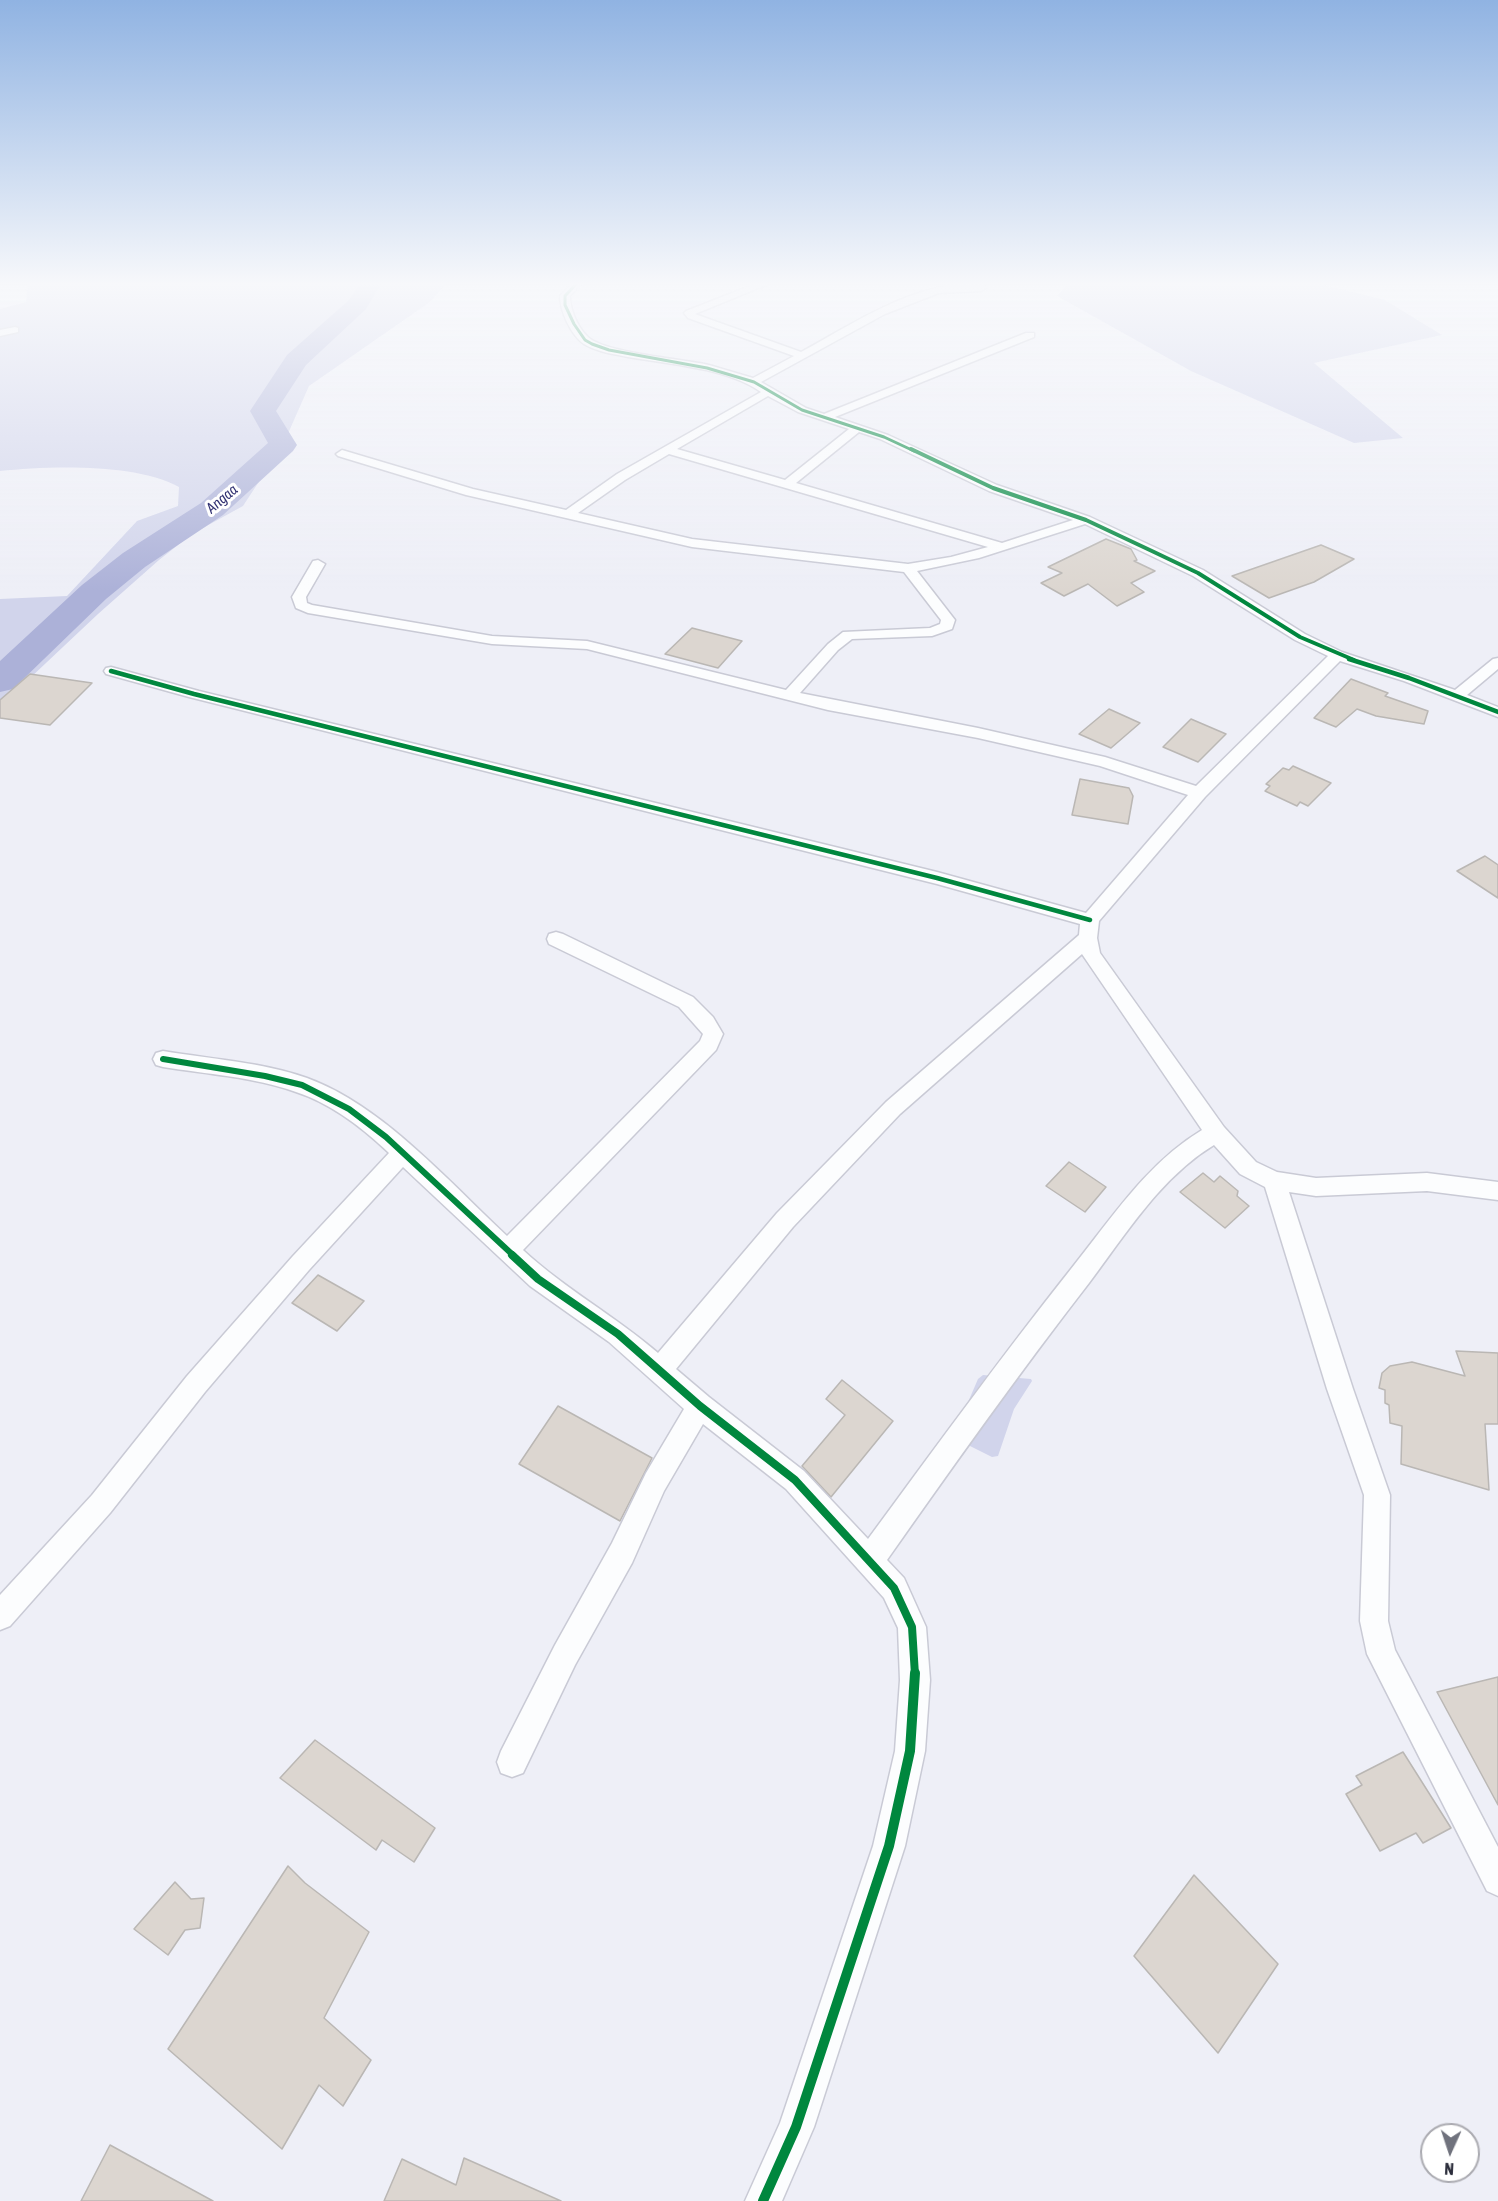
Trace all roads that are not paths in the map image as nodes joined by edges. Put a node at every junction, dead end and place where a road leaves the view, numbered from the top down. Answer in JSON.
{"nodes":[{"id":1,"x":761,"y":387,"type":"edge"},
{"id":2,"x":901,"y":387,"type":"edge"},
{"id":3,"x":768,"y":392,"type":"junction"},
{"id":4,"x":823,"y":418,"type":"junction"},
{"id":5,"x":857,"y":428,"type":"junction"},
{"id":6,"x":667,"y":450,"type":"junction"},
{"id":7,"x":342,"y":454,"type":"dead end"},
{"id":8,"x":786,"y":485,"type":"junction"},
{"id":9,"x":567,"y":515,"type":"junction"},
{"id":10,"x":1086,"y":520,"type":"junction"},
{"id":11,"x":1000,"y":546,"type":"junction"},
{"id":12,"x":318,"y":564,"type":"dead end"},
{"id":13,"x":908,"y":568,"type":"junction"},
{"id":14,"x":1337,"y":655,"type":"junction"},
{"id":15,"x":1498,"y":662,"type":"edge"},
{"id":16,"x":111,"y":671,"type":"dead end"},
{"id":17,"x":790,"y":696,"type":"junction"},
{"id":18,"x":1457,"y":696,"type":"junction"},
{"id":19,"x":1498,"y":712,"type":"edge"},
{"id":20,"x":1199,"y":793,"type":"junction"},
{"id":21,"x":1089,"y":929,"type":"junction"},
{"id":22,"x":556,"y":939,"type":"dead end"},
{"id":23,"x":164,"y":1059,"type":"dead end"},
{"id":24,"x":1216,"y":1132,"type":"junction"},
{"id":25,"x":403,"y":1152,"type":"junction"},
{"id":26,"x":1274,"y":1181,"type":"junction"},
{"id":27,"x":1498,"y":1191,"type":"edge"},
{"id":28,"x":508,"y":1250,"type":"junction"},
{"id":29,"x":660,"y":1369,"type":"junction"},
{"id":30,"x":700,"y":1406,"type":"junction"},
{"id":31,"x":869,"y":1561,"type":"junction"},
{"id":32,"x":0,"y":1616,"type":"edge"},
{"id":33,"x":512,"y":1762,"type":"dead end"},
{"id":34,"x":1498,"y":1880,"type":"edge"},
{"id":35,"x":763,"y":2201,"type":"edge"}],
"edges":[{"from":1,"to":3,"type":"street"},
{"from":2,"to":4,"type":"street"},
{"from":3,"to":4,"type":"street"},
{"from":3,"to":6,"type":"street"},
{"from":4,"to":5,"type":"street"},
{"from":5,"to":8,"type":"street"},
{"from":5,"to":10,"type":"street"},
{"from":6,"to":8,"type":"street"},
{"from":6,"to":9,"type":"street"},
{"from":7,"to":9,"type":"street"},
{"from":8,"to":11,"type":"street"},
{"from":9,"to":13,"type":"street"},
{"from":10,"to":11,"type":"street"},
{"from":10,"to":14,"type":"street"},
{"from":11,"to":13,"type":"street"},
{"from":12,"to":17,"type":"street"},
{"from":13,"to":17,"type":"street"},
{"from":14,"to":18,"type":"street"},
{"from":14,"to":20,"type":"street"},
{"from":15,"to":18,"type":"street"},
{"from":16,"to":21,"type":"street"},
{"from":17,"to":20,"type":"street"},
{"from":18,"to":19,"type":"street"},
{"from":20,"to":21,"type":"street"},
{"from":21,"to":24,"type":"street"},
{"from":21,"to":29,"type":"street"},
{"from":22,"to":28,"type":"street"},
{"from":23,"to":25,"type":"street"},
{"from":24,"to":26,"type":"street"},
{"from":24,"to":31,"type":"street"},
{"from":25,"to":28,"type":"street"},
{"from":25,"to":32,"type":"street"},
{"from":26,"to":27,"type":"street"},
{"from":26,"to":34,"type":"street"},
{"from":28,"to":29,"type":"street"},
{"from":29,"to":30,"type":"street"},
{"from":30,"to":31,"type":"street"},
{"from":30,"to":33,"type":"street"},
{"from":31,"to":35,"type":"street"}]}
